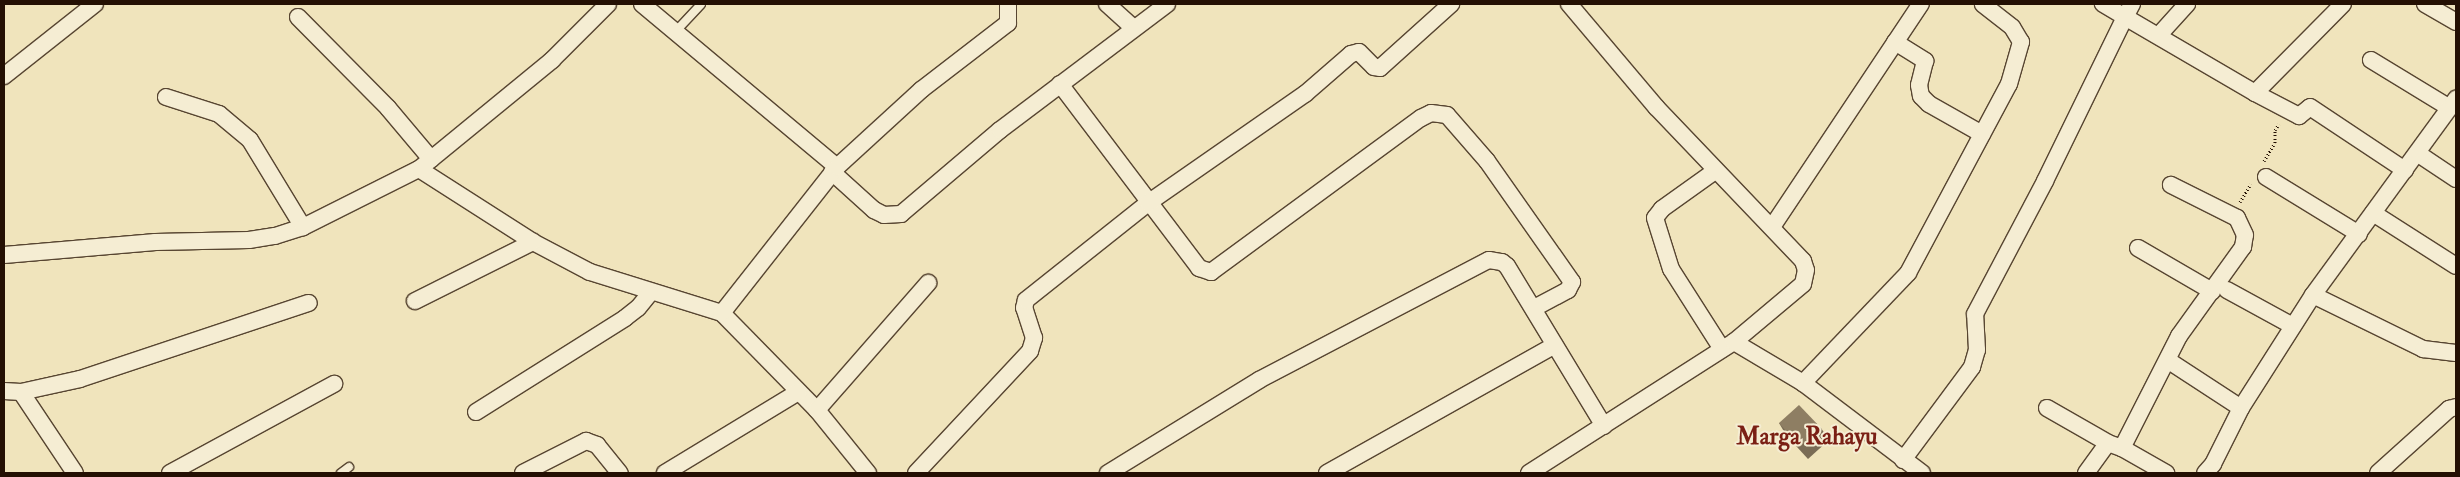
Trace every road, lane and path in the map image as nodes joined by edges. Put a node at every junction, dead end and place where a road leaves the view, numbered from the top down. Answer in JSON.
{"nodes":[{"id":1,"x":95,"y":4,"type":"edge"},
{"id":2,"x":608,"y":4,"type":"edge"},
{"id":3,"x":642,"y":4,"type":"edge"},
{"id":4,"x":701,"y":4,"type":"edge"},
{"id":5,"x":1008,"y":4,"type":"edge"},
{"id":6,"x":1107,"y":4,"type":"edge"},
{"id":7,"x":1167,"y":4,"type":"edge"},
{"id":8,"x":1451,"y":4,"type":"edge"},
{"id":9,"x":1569,"y":4,"type":"edge"},
{"id":10,"x":1921,"y":4,"type":"edge"},
{"id":11,"x":1983,"y":4,"type":"edge"},
{"id":12,"x":2103,"y":4,"type":"edge"},
{"id":13,"x":2187,"y":4,"type":"edge"},
{"id":14,"x":2343,"y":4,"type":"edge"},
{"id":15,"x":2425,"y":4,"type":"edge"},
{"id":16,"x":2128,"y":10,"type":"edge"},
{"id":17,"x":298,"y":17,"type":"dead end"},
{"id":18,"x":2456,"y":22,"type":"edge"},
{"id":19,"x":1134,"y":28,"type":"junction"},
{"id":20,"x":678,"y":30,"type":"junction"},
{"id":21,"x":2158,"y":35,"type":"junction"},
{"id":22,"x":1895,"y":42,"type":"junction"},
{"id":23,"x":2371,"y":60,"type":"dead end"},
{"id":24,"x":4,"y":76,"type":"edge"},
{"id":25,"x":1060,"y":84,"type":"junction"},
{"id":26,"x":2255,"y":93,"type":"junction"},
{"id":27,"x":166,"y":97,"type":"dead end"},
{"id":28,"x":2453,"y":104,"type":"edge"},
{"id":29,"x":1982,"y":134,"type":"junction"},
{"id":30,"x":2417,"y":154,"type":"junction"},
{"id":31,"x":425,"y":164,"type":"junction"},
{"id":32,"x":834,"y":169,"type":"junction"},
{"id":33,"x":2405,"y":170,"type":"junction"},
{"id":34,"x":1715,"y":171,"type":"junction"},
{"id":35,"x":2266,"y":177,"type":"dead end"},
{"id":36,"x":2456,"y":179,"type":"edge"},
{"id":37,"x":2171,"y":185,"type":"dead end"},
{"id":38,"x":1148,"y":203,"type":"junction"},
{"id":39,"x":2373,"y":213,"type":"junction"},
{"id":40,"x":303,"y":227,"type":"junction"},
{"id":41,"x":1772,"y":228,"type":"junction"},
{"id":42,"x":2359,"y":234,"type":"junction"},
{"id":43,"x":533,"y":242,"type":"junction"},
{"id":44,"x":2138,"y":248,"type":"dead end"},
{"id":45,"x":4,"y":255,"type":"edge"},
{"id":46,"x":2456,"y":266,"type":"edge"},
{"id":47,"x":928,"y":283,"type":"dead end"},
{"id":48,"x":2219,"y":290,"type":"junction"},
{"id":49,"x":650,"y":293,"type":"junction"},
{"id":50,"x":2314,"y":295,"type":"junction"},
{"id":51,"x":415,"y":301,"type":"dead end"},
{"id":52,"x":308,"y":303,"type":"dead end"},
{"id":53,"x":1534,"y":308,"type":"junction"},
{"id":54,"x":722,"y":313,"type":"junction"},
{"id":55,"x":2293,"y":326,"type":"junction"},
{"id":56,"x":1555,"y":345,"type":"junction"},
{"id":57,"x":1728,"y":346,"type":"junction"},
{"id":58,"x":2456,"y":353,"type":"edge"},
{"id":59,"x":2169,"y":361,"type":"junction"},
{"id":60,"x":1803,"y":383,"type":"junction"},
{"id":61,"x":334,"y":384,"type":"dead end"},
{"id":62,"x":4,"y":391,"type":"edge"},
{"id":63,"x":21,"y":392,"type":"junction"},
{"id":64,"x":798,"y":392,"type":"junction"},
{"id":65,"x":2456,"y":407,"type":"edge"},
{"id":66,"x":2047,"y":408,"type":"dead end"},
{"id":67,"x":2241,"y":408,"type":"junction"},
{"id":68,"x":816,"y":410,"type":"junction"},
{"id":69,"x":476,"y":412,"type":"dead end"},
{"id":70,"x":1604,"y":426,"type":"junction"},
{"id":71,"x":2115,"y":446,"type":"junction"},
{"id":72,"x":1903,"y":460,"type":"junction"},
{"id":73,"x":349,"y":466,"type":"dead end"},
{"id":74,"x":75,"y":473,"type":"edge"},
{"id":75,"x":170,"y":473,"type":"edge"},
{"id":76,"x":341,"y":473,"type":"edge"},
{"id":77,"x":522,"y":473,"type":"edge"},
{"id":78,"x":620,"y":473,"type":"edge"},
{"id":79,"x":665,"y":473,"type":"edge"},
{"id":80,"x":868,"y":473,"type":"edge"},
{"id":81,"x":916,"y":473,"type":"edge"},
{"id":82,"x":1108,"y":473,"type":"edge"},
{"id":83,"x":1327,"y":473,"type":"edge"},
{"id":84,"x":1529,"y":473,"type":"edge"},
{"id":85,"x":1922,"y":473,"type":"edge"},
{"id":86,"x":2086,"y":473,"type":"edge"},
{"id":87,"x":2166,"y":473,"type":"edge"},
{"id":88,"x":2205,"y":473,"type":"edge"},
{"id":89,"x":2378,"y":473,"type":"edge"}],
"edges":[{"from":1,"to":24,"type":"street"},
{"from":2,"to":31,"type":"street"},
{"from":3,"to":20,"type":"street"},
{"from":4,"to":20,"type":"lane"},
{"from":5,"to":32,"type":"street"},
{"from":6,"to":19,"type":"street"},
{"from":7,"to":19,"type":"street"},
{"from":8,"to":38,"type":"street"},
{"from":9,"to":34,"type":"street"},
{"from":10,"to":22,"type":"street"},
{"from":11,"to":29,"type":"street"},
{"from":12,"to":16,"type":"street"},
{"from":13,"to":21,"type":"street"},
{"from":14,"to":26,"type":"street"},
{"from":15,"to":18,"type":"street"},
{"from":16,"to":21,"type":"street"},
{"from":16,"to":72,"type":"street"},
{"from":17,"to":31,"type":"street"},
{"from":19,"to":25,"type":"street"},
{"from":20,"to":32,"type":"street"},
{"from":21,"to":26,"type":"street"},
{"from":22,"to":29,"type":"street"},
{"from":22,"to":41,"type":"street"},
{"from":23,"to":28,"type":"street"},
{"from":25,"to":32,"type":"street"},
{"from":25,"to":38,"type":"street"},
{"from":26,"to":33,"type":"street"},
{"from":27,"to":40,"type":"street"},
{"from":28,"to":30,"type":"street"},
{"from":29,"to":60,"type":"street"},
{"from":30,"to":33,"type":"street"},
{"from":30,"to":36,"type":"street"},
{"from":31,"to":40,"type":"street"},
{"from":31,"to":43,"type":"street"},
{"from":32,"to":54,"type":"street"},
{"from":33,"to":39,"type":"street"},
{"from":34,"to":41,"type":"street"},
{"from":34,"to":57,"type":"street"},
{"from":35,"to":42,"type":"street"},
{"from":37,"to":48,"type":"street"},
{"from":38,"to":53,"type":"street"},
{"from":38,"to":81,"type":"street"},
{"from":39,"to":42,"type":"street"},
{"from":39,"to":46,"type":"street"},
{"from":40,"to":45,"type":"street"},
{"from":41,"to":57,"type":"street"},
{"from":42,"to":50,"type":"street"},
{"from":43,"to":49,"type":"street"},
{"from":43,"to":51,"type":"street"},
{"from":44,"to":48,"type":"street"},
{"from":47,"to":68,"type":"street"},
{"from":48,"to":55,"type":"street"},
{"from":48,"to":59,"type":"street"},
{"from":49,"to":54,"type":"street"},
{"from":49,"to":69,"type":"street"},
{"from":50,"to":55,"type":"street"},
{"from":50,"to":58,"type":"street"},
{"from":52,"to":63,"type":"street"},
{"from":53,"to":56,"type":"street"},
{"from":53,"to":82,"type":"street"},
{"from":54,"to":64,"type":"street"},
{"from":55,"to":67,"type":"street"},
{"from":56,"to":70,"type":"street"},
{"from":56,"to":83,"type":"street"},
{"from":57,"to":60,"type":"street"},
{"from":57,"to":70,"type":"street"},
{"from":59,"to":67,"type":"street"},
{"from":59,"to":71,"type":"street"},
{"from":60,"to":72,"type":"street"},
{"from":61,"to":75,"type":"street"},
{"from":62,"to":63,"type":"street"},
{"from":63,"to":74,"type":"street"},
{"from":64,"to":68,"type":"street"},
{"from":64,"to":79,"type":"street"},
{"from":65,"to":89,"type":"street"},
{"from":66,"to":71,"type":"street"},
{"from":67,"to":88,"type":"street"},
{"from":68,"to":80,"type":"street"},
{"from":70,"to":84,"type":"street"},
{"from":71,"to":86,"type":"street"},
{"from":71,"to":87,"type":"street"},
{"from":72,"to":85,"type":"street"},
{"from":73,"to":76,"type":"lane"},
{"from":77,"to":78,"type":"street"}]}
